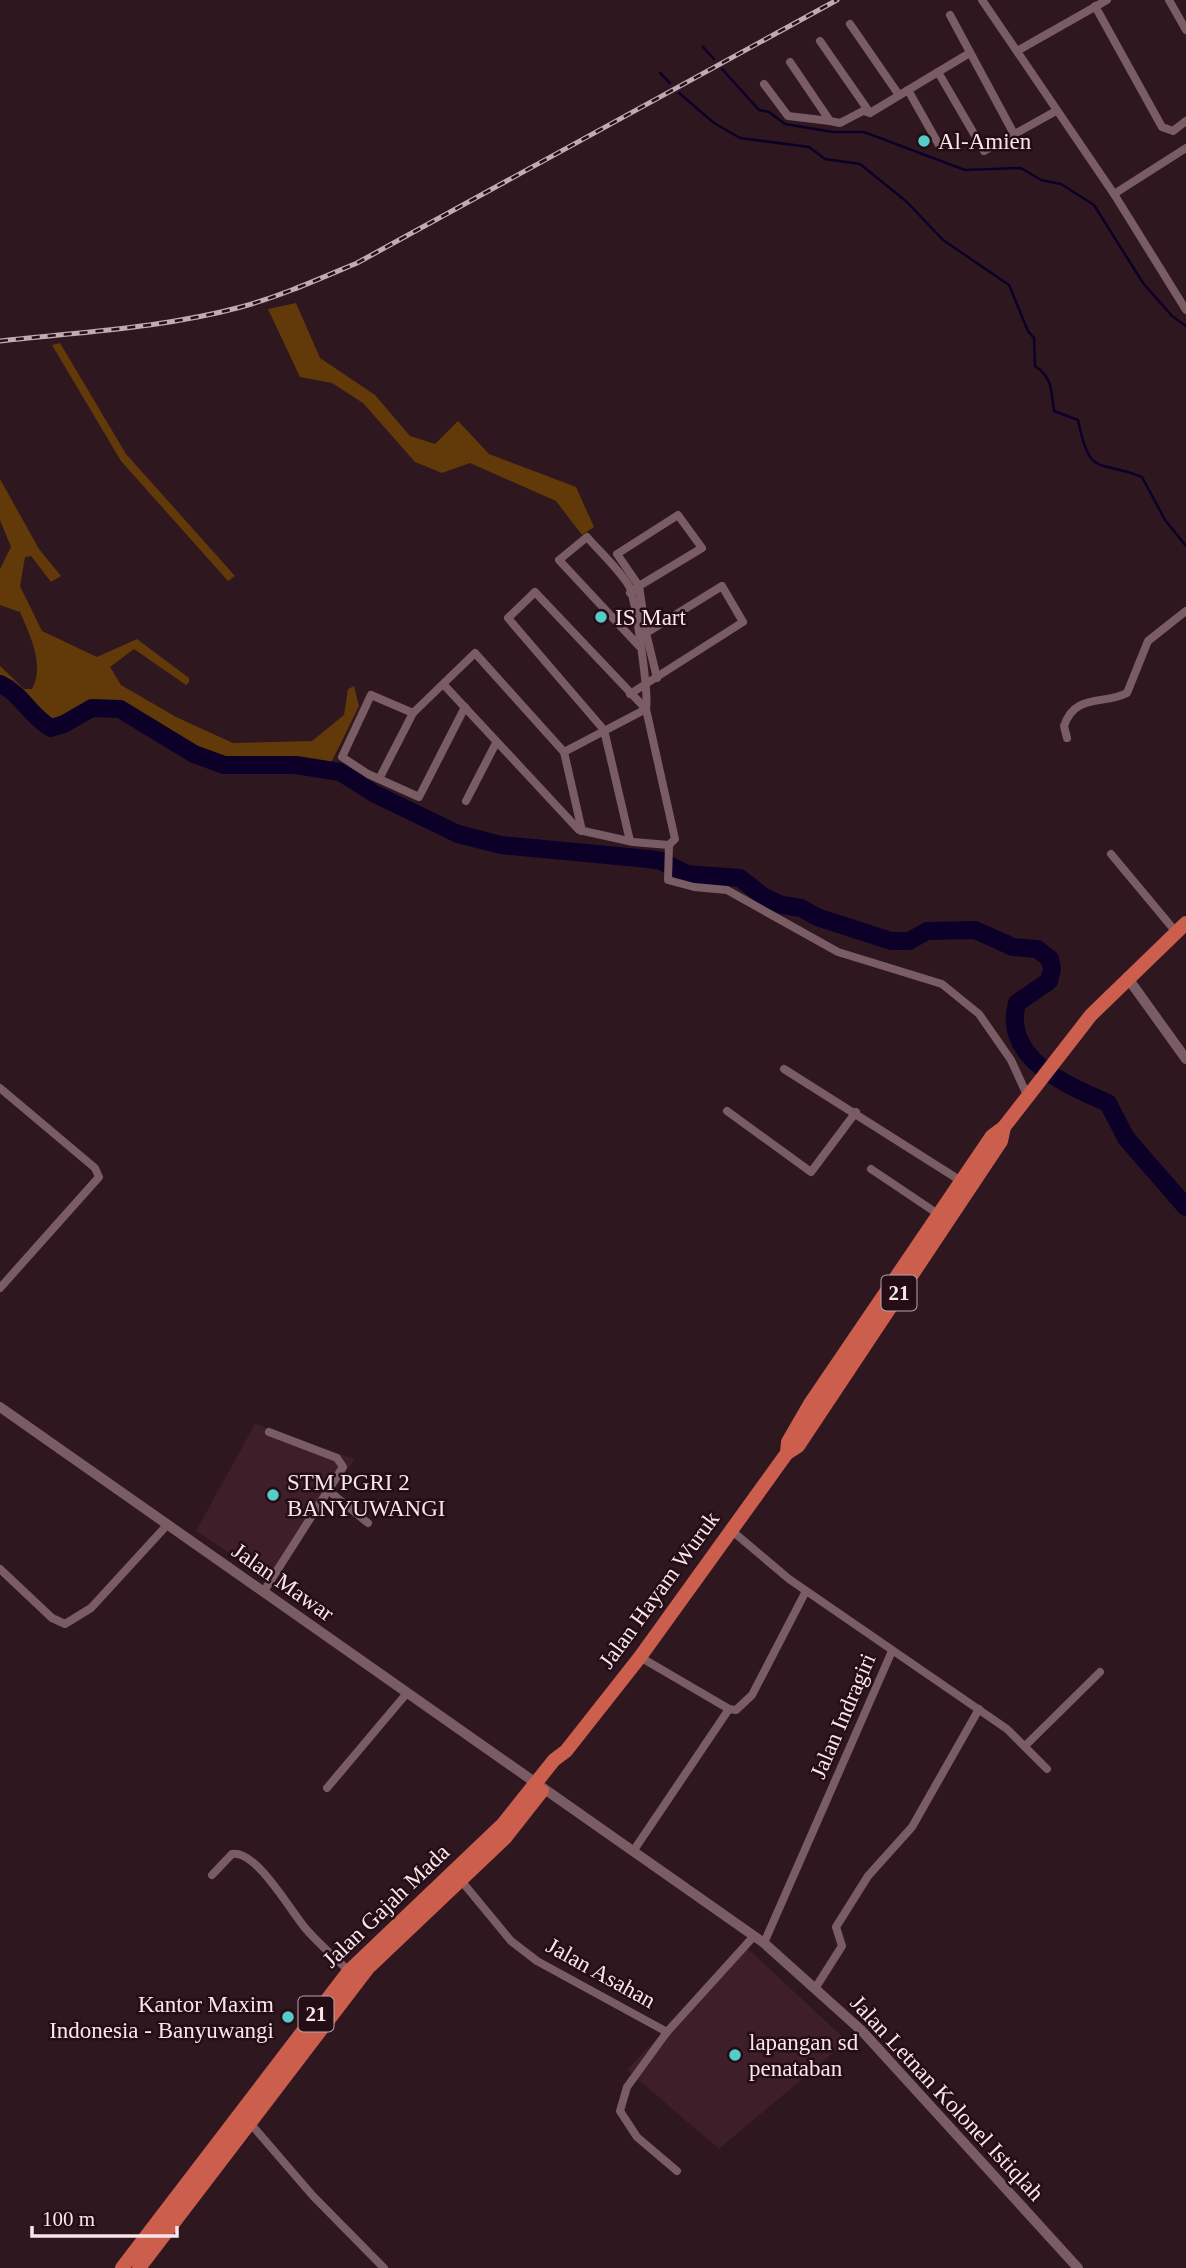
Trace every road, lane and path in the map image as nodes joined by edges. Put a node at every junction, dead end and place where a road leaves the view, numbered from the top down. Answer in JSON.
{"nodes":[{"id":1,"x":982,"y":0,"type":"edge"},
{"id":2,"x":1107,"y":0,"type":"edge"},
{"id":3,"x":1169,"y":0,"type":"edge"},
{"id":4,"x":1095,"y":6,"type":"junction"},
{"id":5,"x":950,"y":15,"type":"dead end"},
{"id":6,"x":850,"y":24,"type":"dead end"},
{"id":7,"x":1186,"y":30,"type":"edge"},
{"id":8,"x":820,"y":41,"type":"dead end"},
{"id":9,"x":1017,"y":51,"type":"junction"},
{"id":10,"x":968,"y":54,"type":"junction"},
{"id":11,"x":790,"y":62,"type":"dead end"},
{"id":12,"x":938,"y":72,"type":"junction"},
{"id":13,"x":764,"y":83,"type":"dead end"},
{"id":14,"x":908,"y":90,"type":"junction"},
{"id":15,"x":899,"y":95,"type":"junction"},
{"id":16,"x":1056,"y":111,"type":"junction"},
{"id":17,"x":870,"y":113,"type":"junction"},
{"id":18,"x":830,"y":121,"type":"junction"},
{"id":19,"x":1186,"y":121,"type":"edge"},
{"id":20,"x":1017,"y":132,"type":"junction"},
{"id":21,"x":939,"y":145,"type":"dead end"},
{"id":22,"x":1186,"y":148,"type":"edge"},
{"id":23,"x":1114,"y":194,"type":"junction"},
{"id":24,"x":1186,"y":310,"type":"edge"},
{"id":25,"x":639,"y":586,"type":"junction"},
{"id":26,"x":630,"y":593,"type":"junction"},
{"id":27,"x":1186,"y":611,"type":"edge"},
{"id":28,"x":646,"y":633,"type":"junction"},
{"id":29,"x":639,"y":646,"type":"junction"},
{"id":30,"x":657,"y":678,"type":"junction"},
{"id":31,"x":444,"y":685,"type":"junction"},
{"id":32,"x":645,"y":685,"type":"junction"},
{"id":33,"x":630,"y":694,"type":"junction"},
{"id":34,"x":465,"y":707,"type":"junction"},
{"id":35,"x":646,"y":709,"type":"junction"},
{"id":36,"x":413,"y":713,"type":"junction"},
{"id":37,"x":604,"y":730,"type":"junction"},
{"id":38,"x":1067,"y":738,"type":"dead end"},
{"id":39,"x":496,"y":743,"type":"junction"},
{"id":40,"x":564,"y":752,"type":"junction"},
{"id":41,"x":379,"y":779,"type":"junction"},
{"id":42,"x":466,"y":801,"type":"dead end"},
{"id":43,"x":582,"y":831,"type":"junction"},
{"id":44,"x":630,"y":841,"type":"junction"},
{"id":45,"x":669,"y":845,"type":"junction"},
{"id":46,"x":1111,"y":853,"type":"dead end"},
{"id":47,"x":1181,"y":928,"type":"edge"},
{"id":48,"x":1127,"y":977,"type":"junction"},
{"id":49,"x":1186,"y":1059,"type":"edge"},
{"id":50,"x":784,"y":1069,"type":"dead end"},
{"id":51,"x":0,"y":1088,"type":"edge"},
{"id":52,"x":1030,"y":1090,"type":"junction"},
{"id":53,"x":727,"y":1111,"type":"dead end"},
{"id":54,"x":856,"y":1112,"type":"junction"},
{"id":55,"x":1004,"y":1127,"type":"junction"},
{"id":56,"x":871,"y":1169,"type":"dead end"},
{"id":57,"x":961,"y":1181,"type":"junction"},
{"id":58,"x":938,"y":1214,"type":"junction"},
{"id":59,"x":0,"y":1288,"type":"edge"},
{"id":60,"x":0,"y":1407,"type":"edge"},
{"id":61,"x":269,"y":1432,"type":"dead end"},
{"id":62,"x":787,"y":1453,"type":"junction"},
{"id":63,"x":329,"y":1491,"type":"junction"},
{"id":64,"x":368,"y":1522,"type":"dead end"},
{"id":65,"x":168,"y":1524,"type":"junction"},
{"id":66,"x":731,"y":1530,"type":"junction"},
{"id":67,"x":0,"y":1569,"type":"edge"},
{"id":68,"x":264,"y":1591,"type":"junction"},
{"id":69,"x":806,"y":1591,"type":"junction"},
{"id":70,"x":892,"y":1651,"type":"junction"},
{"id":71,"x":640,"y":1657,"type":"junction"},
{"id":72,"x":1100,"y":1672,"type":"dead end"},
{"id":73,"x":407,"y":1693,"type":"junction"},
{"id":74,"x":979,"y":1709,"type":"junction"},
{"id":75,"x":732,"y":1710,"type":"junction"},
{"id":76,"x":1025,"y":1746,"type":"junction"},
{"id":77,"x":1047,"y":1769,"type":"dead end"},
{"id":78,"x":540,"y":1785,"type":"junction"},
{"id":79,"x":327,"y":1788,"type":"dead end"},
{"id":80,"x":634,"y":1850,"type":"junction"},
{"id":81,"x":212,"y":1875,"type":"dead end"},
{"id":82,"x":457,"y":1875,"type":"junction"},
{"id":83,"x":754,"y":1936,"type":"junction"},
{"id":84,"x":764,"y":1943,"type":"junction"},
{"id":85,"x":349,"y":1971,"type":"junction"},
{"id":86,"x":816,"y":1987,"type":"junction"},
{"id":87,"x":667,"y":2032,"type":"junction"},
{"id":88,"x":250,"y":2123,"type":"junction"},
{"id":89,"x":677,"y":2171,"type":"dead end"},
{"id":90,"x":122,"y":2268,"type":"edge"},
{"id":91,"x":139,"y":2268,"type":"edge"},
{"id":92,"x":384,"y":2268,"type":"edge"},
{"id":93,"x":1078,"y":2268,"type":"edge"}],
"edges":[{"from":1,"to":9,"type":"street"},
{"from":2,"to":4,"type":"street"},
{"from":3,"to":7,"type":"street"},
{"from":4,"to":9,"type":"street"},
{"from":4,"to":19,"type":"street"},
{"from":5,"to":10,"type":"street"},
{"from":6,"to":15,"type":"street"},
{"from":8,"to":17,"type":"street"},
{"from":9,"to":16,"type":"street"},
{"from":10,"to":12,"type":"street"},
{"from":10,"to":20,"type":"street"},
{"from":11,"to":18,"type":"street"},
{"from":12,"to":14,"type":"street"},
{"from":12,"to":20,"type":"street"},
{"from":13,"to":18,"type":"street"},
{"from":14,"to":15,"type":"street"},
{"from":14,"to":21,"type":"street"},
{"from":15,"to":17,"type":"street"},
{"from":16,"to":20,"type":"street"},
{"from":16,"to":23,"type":"street"},
{"from":17,"to":18,"type":"street"},
{"from":22,"to":23,"type":"street"},
{"from":23,"to":24,"type":"street"},
{"from":25,"to":25,"type":"street"},
{"from":25,"to":26,"type":"street"},
{"from":25,"to":28,"type":"street"},
{"from":26,"to":29,"type":"street"},
{"from":26,"to":29,"type":"street"},
{"from":27,"to":38,"type":"street"},
{"from":28,"to":30,"type":"street"},
{"from":28,"to":30,"type":"street"},
{"from":29,"to":32,"type":"street"},
{"from":30,"to":32,"type":"street"},
{"from":31,"to":34,"type":"street"},
{"from":31,"to":36,"type":"street"},
{"from":31,"to":40,"type":"street"},
{"from":32,"to":33,"type":"street"},
{"from":32,"to":35,"type":"street"},
{"from":33,"to":35,"type":"street"},
{"from":33,"to":37,"type":"street"},
{"from":34,"to":39,"type":"street"},
{"from":34,"to":41,"type":"street"},
{"from":35,"to":37,"type":"street"},
{"from":35,"to":45,"type":"street"},
{"from":36,"to":41,"type":"street"},
{"from":36,"to":41,"type":"street"},
{"from":37,"to":40,"type":"street"},
{"from":37,"to":44,"type":"street"},
{"from":39,"to":42,"type":"street"},
{"from":39,"to":43,"type":"street"},
{"from":40,"to":43,"type":"street"},
{"from":43,"to":44,"type":"street"},
{"from":44,"to":45,"type":"street"},
{"from":45,"to":52,"type":"street"},
{"from":46,"to":47,"type":"street"},
{"from":47,"to":48,"type":"highway","number":"21"},
{"from":48,"to":49,"type":"street"},
{"from":48,"to":52,"type":"highway","name":"Jalan Hayam Wuruk","number":"21"},
{"from":50,"to":54,"type":"street"},
{"from":51,"to":59,"type":"street"},
{"from":52,"to":55,"type":"highway","name":"Jalan Hayam Wuruk","number":"21"},
{"from":53,"to":54,"type":"street"},
{"from":54,"to":57,"type":"street"},
{"from":55,"to":57,"type":"highway","name":"Jalan Hayam Wuruk","number":"21"},
{"from":55,"to":62,"type":"highway","name":"Jalan Hayam Wuruk","number":"21"},
{"from":56,"to":58,"type":"street"},
{"from":57,"to":58,"type":"highway","name":"Jalan Hayam Wuruk","number":"21"},
{"from":58,"to":62,"type":"highway","name":"Jalan Hayam Wuruk","number":"21"},
{"from":60,"to":65,"type":"street","name":"Jalan Mawar"},
{"from":61,"to":63,"type":"street"},
{"from":62,"to":66,"type":"highway","name":"Jalan Hayam Wuruk","number":"21"},
{"from":63,"to":64,"type":"street"},
{"from":63,"to":68,"type":"street"},
{"from":65,"to":67,"type":"street"},
{"from":65,"to":68,"type":"street","name":"Jalan Mawar"},
{"from":66,"to":69,"type":"street","name":"Jalan Indragiri"},
{"from":66,"to":71,"type":"highway","name":"Jalan Hayam Wuruk","number":"21"},
{"from":68,"to":73,"type":"street","name":"Jalan Mawar"},
{"from":69,"to":70,"type":"street","name":"Jalan Indragiri"},
{"from":69,"to":75,"type":"street"},
{"from":70,"to":74,"type":"street"},
{"from":70,"to":84,"type":"street","name":"Jalan Indragiri"},
{"from":71,"to":75,"type":"street"},
{"from":71,"to":78,"type":"highway","name":"Jalan Hayam Wuruk","number":"21"},
{"from":72,"to":76,"type":"street"},
{"from":73,"to":78,"type":"street","name":"Jalan Mawar"},
{"from":73,"to":79,"type":"street"},
{"from":74,"to":76,"type":"street"},
{"from":74,"to":86,"type":"street"},
{"from":75,"to":80,"type":"street"},
{"from":76,"to":77,"type":"street"},
{"from":78,"to":80,"type":"street","name":"Jalan Letnan Kolonel Istiqlah"},
{"from":78,"to":82,"type":"highway","name":"Jalan Gajah Mada","number":"21"},
{"from":78,"to":82,"type":"highway","number":"21"},
{"from":80,"to":83,"type":"street","name":"Jalan Letnan Kolonel Istiqlah"},
{"from":81,"to":85,"type":"street"},
{"from":82,"to":85,"type":"highway","name":"Jalan Gajah Mada","number":"21"},
{"from":82,"to":87,"type":"street","name":"Jalan Asahan"},
{"from":82,"to":88,"type":"highway","number":"21"},
{"from":83,"to":84,"type":"street","name":"Jalan Letnan Kolonel Istiqlah"},
{"from":83,"to":87,"type":"street","name":"Jalan Asahan"},
{"from":84,"to":86,"type":"street","name":"Jalan Letnan Kolonel Istiqlah"},
{"from":85,"to":90,"type":"highway","name":"Jalan Gajah Mada","number":"21"},
{"from":86,"to":93,"type":"street","name":"Jalan Letnan Kolonel Istiqlah"},
{"from":87,"to":89,"type":"street"},
{"from":88,"to":91,"type":"highway","number":"21"},
{"from":88,"to":92,"type":"street"}]}
